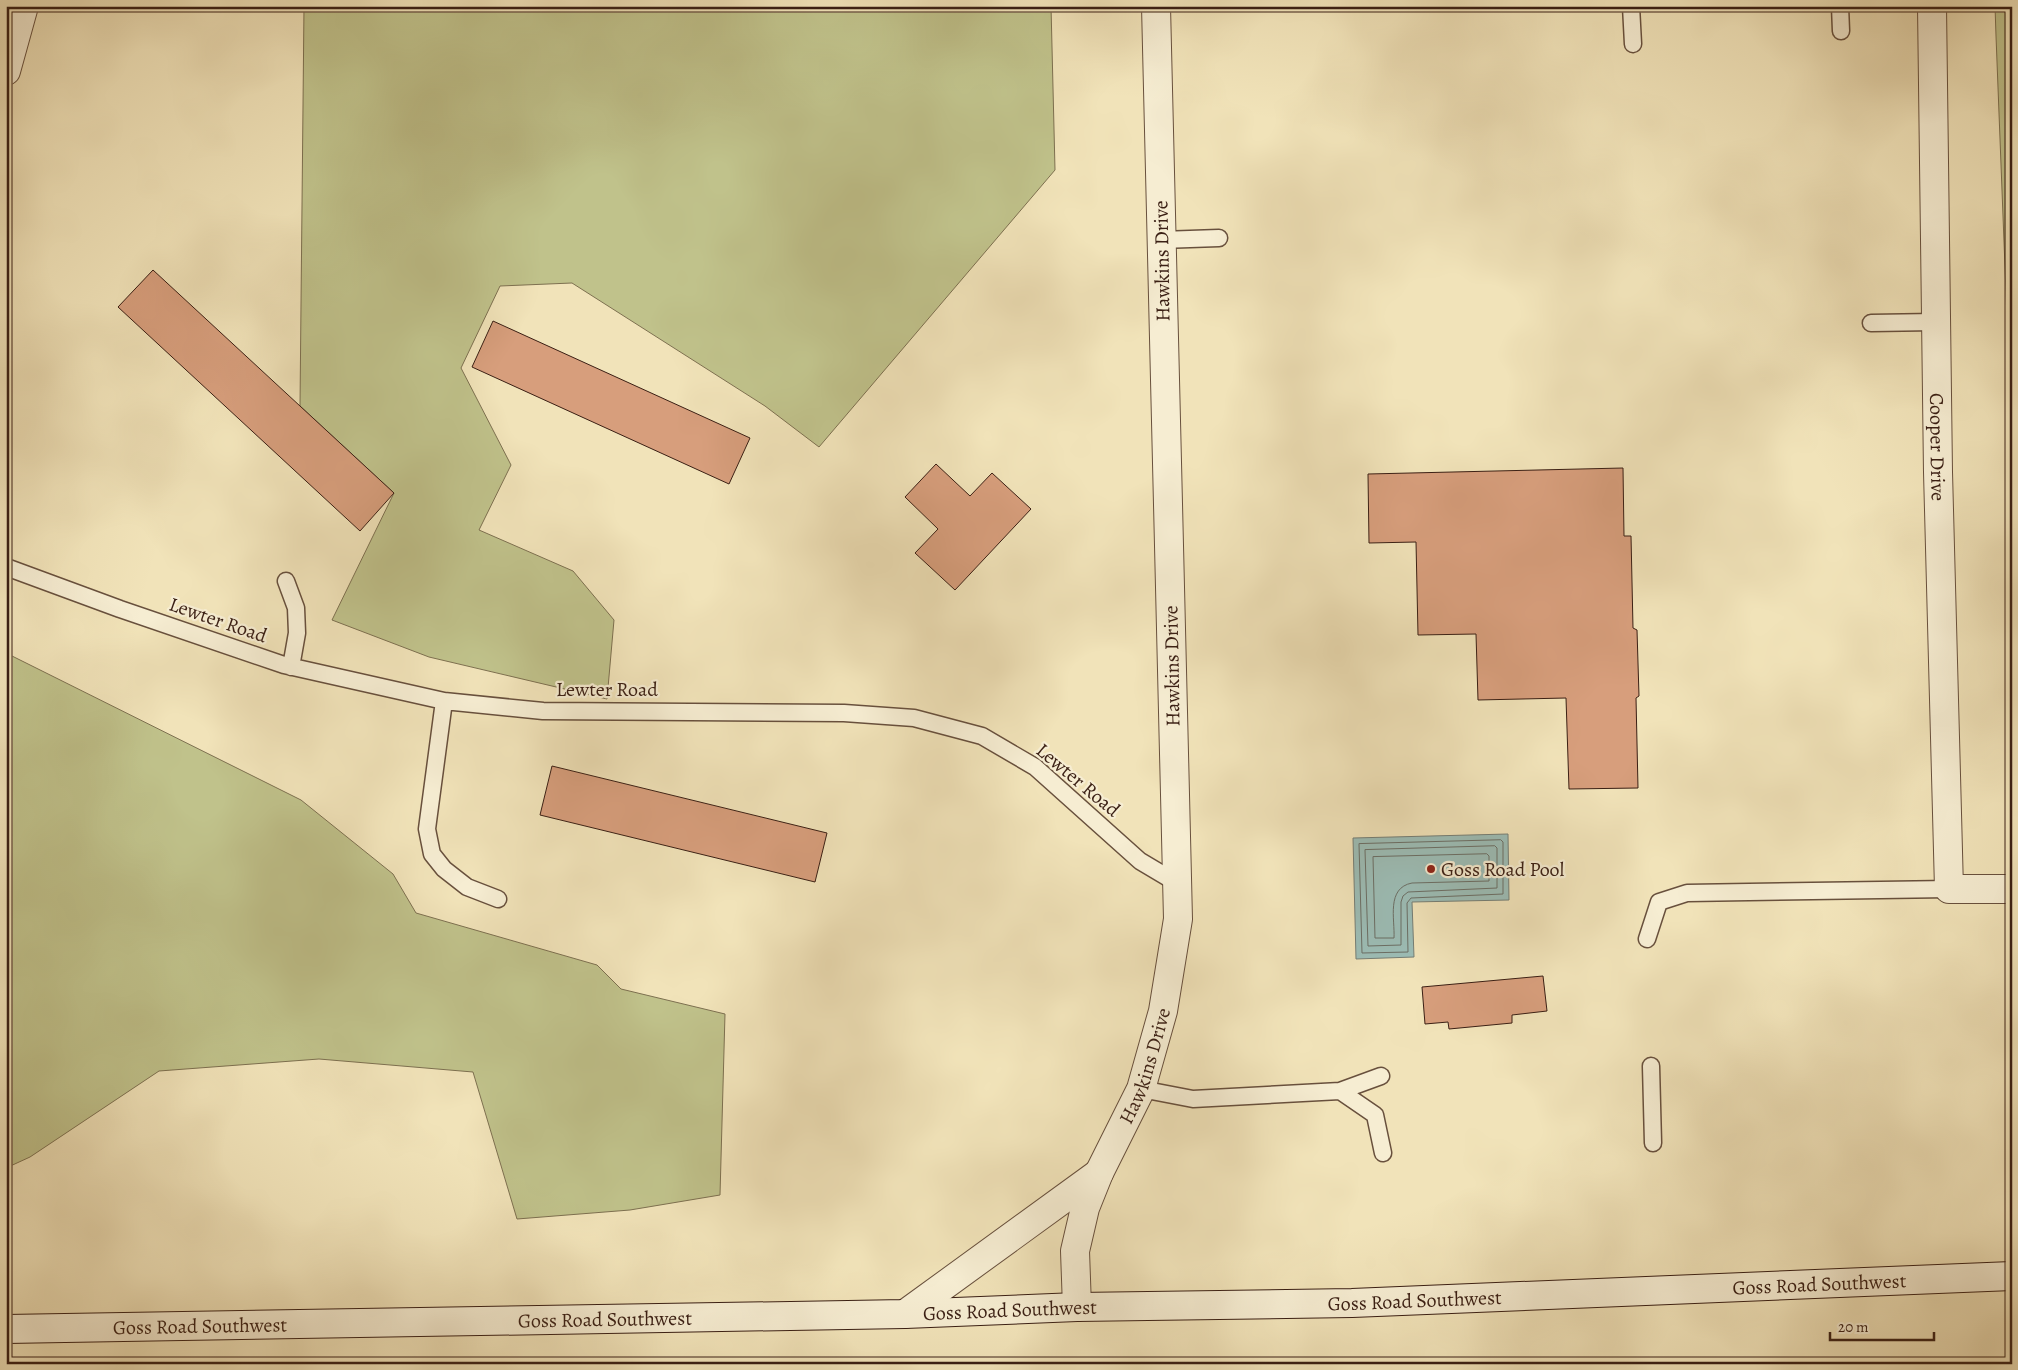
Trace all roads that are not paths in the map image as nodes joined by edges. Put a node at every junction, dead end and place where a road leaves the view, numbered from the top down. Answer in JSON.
{"nodes":[{"id":1,"x":24,"y":6,"type":"edge"},
{"id":2,"x":1156,"y":6,"type":"edge"},
{"id":3,"x":1631,"y":6,"type":"edge"},
{"id":4,"x":1840,"y":6,"type":"edge"},
{"id":5,"x":1932,"y":6,"type":"edge"},
{"id":6,"x":1841,"y":31,"type":"dead end"},
{"id":7,"x":1633,"y":44,"type":"dead end"},
{"id":8,"x":6,"y":71,"type":"edge"},
{"id":9,"x":1219,"y":238,"type":"dead end"},
{"id":10,"x":1161,"y":240,"type":"junction"},
{"id":11,"x":1935,"y":322,"type":"junction"},
{"id":12,"x":1871,"y":323,"type":"dead end"},
{"id":13,"x":6,"y":567,"type":"edge"},
{"id":14,"x":286,"y":580,"type":"dead end"},
{"id":15,"x":291,"y":667,"type":"junction"},
{"id":16,"x":444,"y":701,"type":"junction"},
{"id":17,"x":1177,"y":883,"type":"junction"},
{"id":18,"x":1949,"y":889,"type":"junction"},
{"id":19,"x":2012,"y":889,"type":"edge"},
{"id":20,"x":498,"y":899,"type":"dead end"},
{"id":21,"x":1648,"y":939,"type":"dead end"},
{"id":22,"x":1651,"y":1066,"type":"dead end"},
{"id":23,"x":1381,"y":1076,"type":"dead end"},
{"id":24,"x":1140,"y":1089,"type":"junction"},
{"id":25,"x":1340,"y":1092,"type":"junction"},
{"id":26,"x":1653,"y":1143,"type":"dead end"},
{"id":27,"x":1382,"y":1153,"type":"dead end"},
{"id":28,"x":1099,"y":1173,"type":"junction"},
{"id":29,"x":2012,"y":1276,"type":"edge"},
{"id":30,"x":1076,"y":1307,"type":"junction"},
{"id":31,"x":905,"y":1314,"type":"junction"},
{"id":32,"x":6,"y":1329,"type":"edge"}],
"edges":[{"from":1,"to":8,"type":"street"},
{"from":2,"to":10,"type":"street","name":"Hawkins Drive"},
{"from":3,"to":7,"type":"lane"},
{"from":4,"to":6,"type":"lane"},
{"from":5,"to":11,"type":"street","name":"Cooper Drive"},
{"from":9,"to":10,"type":"lane"},
{"from":10,"to":17,"type":"street","name":"Hawkins Drive"},
{"from":11,"to":12,"type":"lane"},
{"from":11,"to":18,"type":"street","name":"Cooper Drive"},
{"from":13,"to":15,"type":"lane","name":"Lewter Road"},
{"from":14,"to":15,"type":"lane"},
{"from":15,"to":16,"type":"lane","name":"Lewter Road"},
{"from":16,"to":17,"type":"lane","name":"Lewter Road"},
{"from":16,"to":20,"type":"lane"},
{"from":17,"to":24,"type":"street","name":"Hawkins Drive"},
{"from":18,"to":19,"type":"street"},
{"from":18,"to":21,"type":"lane"},
{"from":22,"to":26,"type":"lane"},
{"from":23,"to":25,"type":"lane"},
{"from":24,"to":25,"type":"lane"},
{"from":24,"to":28,"type":"street","name":"Hawkins Drive"},
{"from":25,"to":27,"type":"lane"},
{"from":28,"to":30,"type":"street","name":"Hawkins Drive"},
{"from":28,"to":31,"type":"street"},
{"from":29,"to":30,"type":"street","name":"Goss Road Southwest"},
{"from":30,"to":31,"type":"street","name":"Goss Road Southwest"},
{"from":31,"to":32,"type":"street","name":"Goss Road Southwest"}]}
